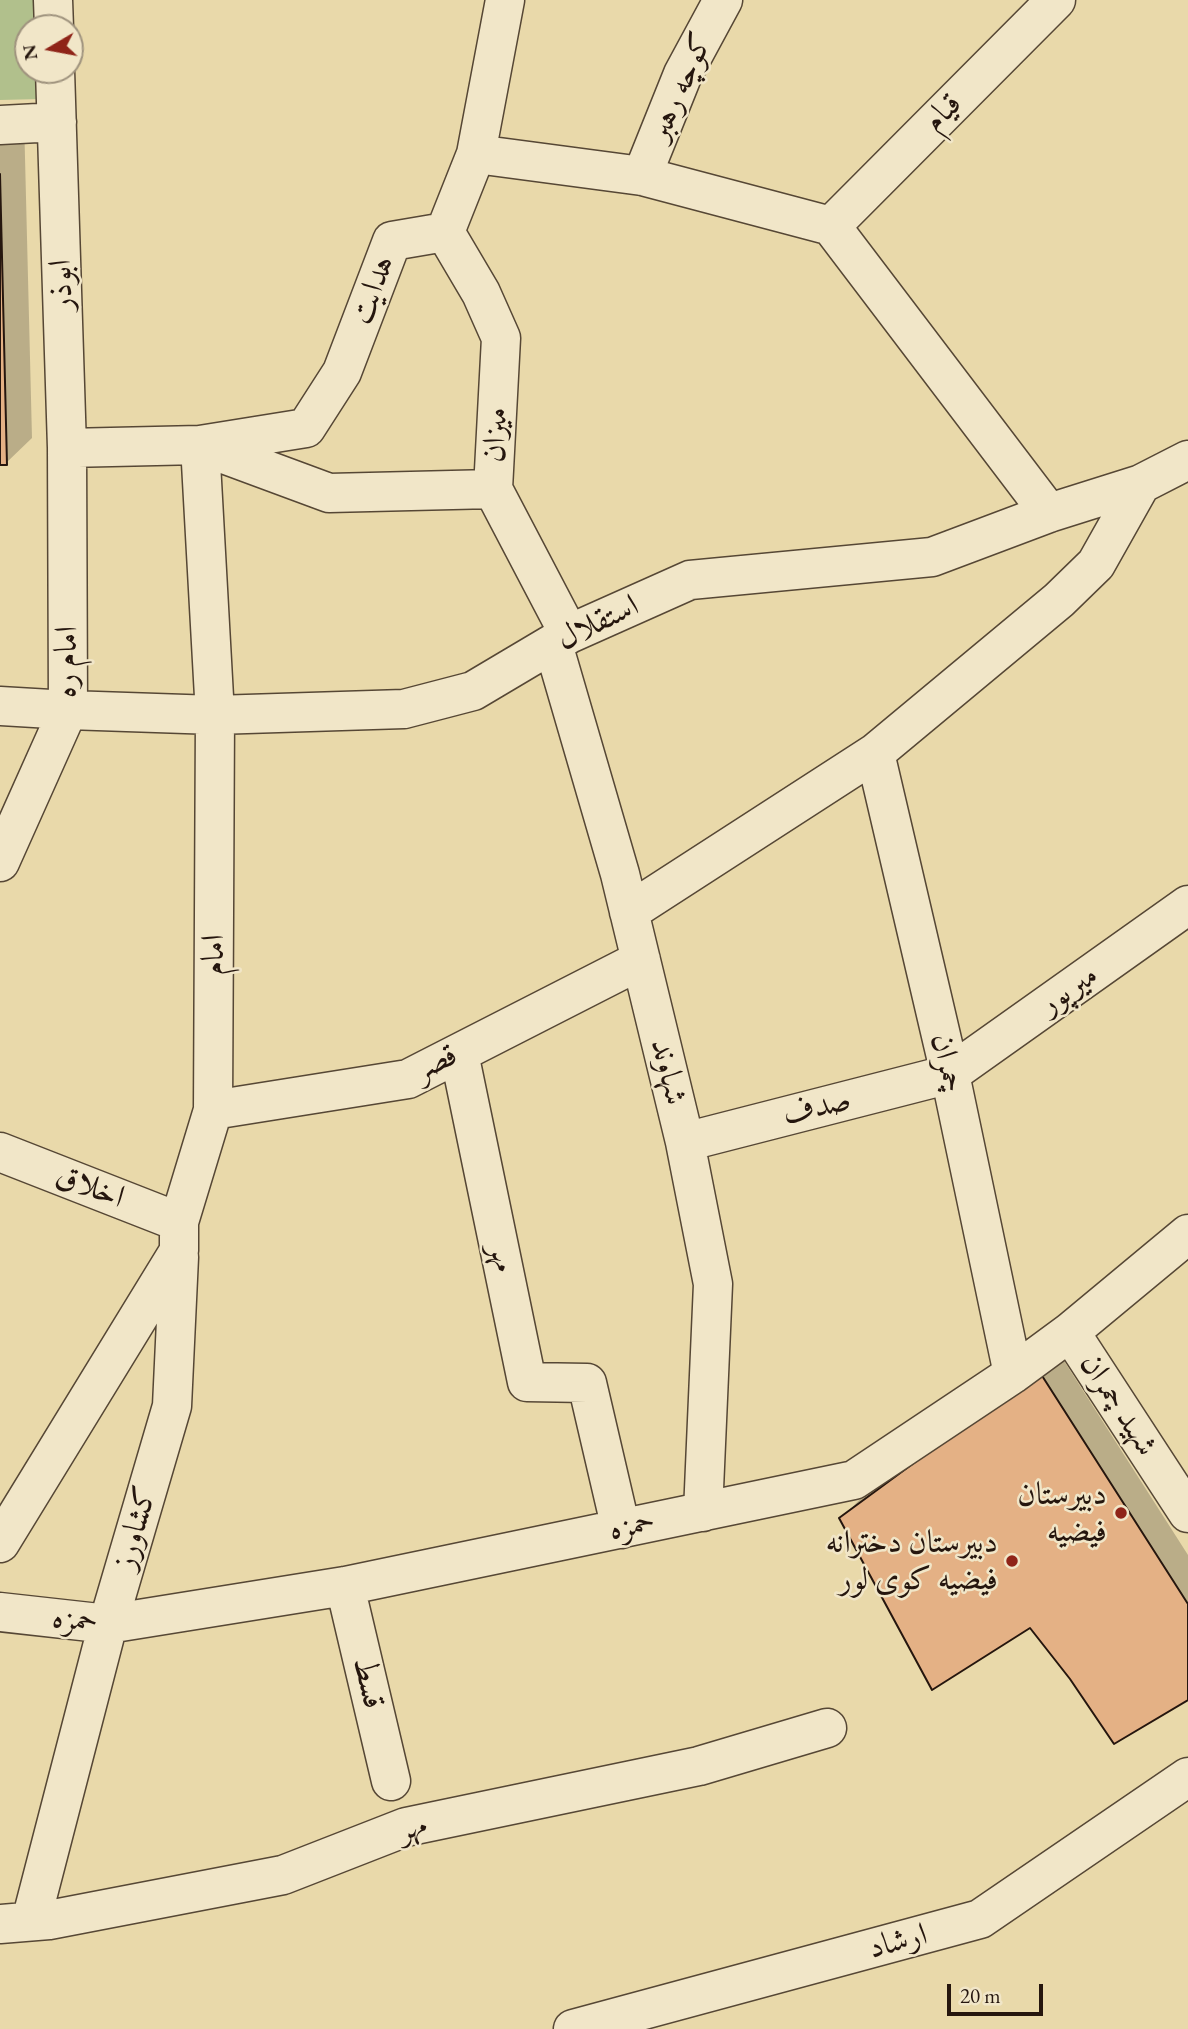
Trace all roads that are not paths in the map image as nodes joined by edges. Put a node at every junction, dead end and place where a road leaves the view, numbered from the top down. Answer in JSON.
{"nodes":[{"id":1,"x":505,"y":0,"type":"edge"},
{"id":2,"x":723,"y":0,"type":"edge"},
{"id":3,"x":1056,"y":0,"type":"edge"},
{"id":4,"x":56,"y":84,"type":"edge"},
{"id":5,"x":57,"y":122,"type":"junction"},
{"id":6,"x":0,"y":125,"type":"edge"},
{"id":7,"x":476,"y":155,"type":"junction"},
{"id":8,"x":642,"y":176,"type":"junction"},
{"id":9,"x":831,"y":226,"type":"junction"},
{"id":10,"x":445,"y":232,"type":"junction"},
{"id":11,"x":200,"y":445,"type":"junction"},
{"id":12,"x":67,"y":448,"type":"junction"},
{"id":13,"x":1188,"y":460,"type":"edge"},
{"id":14,"x":1141,"y":484,"type":"junction"},
{"id":15,"x":493,"y":489,"type":"junction"},
{"id":16,"x":1049,"y":513,"type":"junction"},
{"id":17,"x":561,"y":639,"type":"junction"},
{"id":18,"x":0,"y":706,"type":"edge"},
{"id":19,"x":68,"y":710,"type":"junction"},
{"id":20,"x":215,"y":715,"type":"junction"},
{"id":21,"x":875,"y":753,"type":"junction"},
{"id":22,"x":0,"y":862,"type":"edge"},
{"id":23,"x":1188,"y":905,"type":"edge"},
{"id":24,"x":629,"y":912,"type":"junction"},
{"id":25,"x":641,"y":960,"type":"junction"},
{"id":26,"x":459,"y":1053,"type":"junction"},
{"id":27,"x":950,"y":1074,"type":"junction"},
{"id":28,"x":213,"y":1110,"type":"junction"},
{"id":29,"x":685,"y":1142,"type":"junction"},
{"id":30,"x":0,"y":1152,"type":"edge"},
{"id":31,"x":1188,"y":1234,"type":"edge"},
{"id":32,"x":179,"y":1237,"type":"junction"},
{"id":33,"x":1070,"y":1332,"type":"junction"},
{"id":34,"x":1013,"y":1374,"type":"junction"},
{"id":35,"x":703,"y":1512,"type":"junction"},
{"id":36,"x":1188,"y":1513,"type":"edge"},
{"id":37,"x":621,"y":1529,"type":"junction"},
{"id":38,"x":0,"y":1543,"type":"edge"},
{"id":39,"x":345,"y":1586,"type":"junction"},
{"id":40,"x":0,"y":1612,"type":"edge"},
{"id":41,"x":108,"y":1624,"type":"junction"},
{"id":42,"x":827,"y":1728,"type":"dead end"},
{"id":43,"x":1188,"y":1777,"type":"edge"},
{"id":44,"x":391,"y":1781,"type":"dead end"},
{"id":45,"x":15,"y":1923,"type":"edge"},
{"id":46,"x":573,"y":2029,"type":"edge"}],
"edges":[{"from":1,"to":7,"type":"street"},
{"from":2,"to":8,"type":"street","name":"کوچه رهبر"},
{"from":3,"to":9,"type":"street","name":"قیام"},
{"from":4,"to":5,"type":"street","name":"ابوذر"},
{"from":5,"to":6,"type":"street"},
{"from":5,"to":12,"type":"street","name":"ابوذر"},
{"from":7,"to":8,"type":"street"},
{"from":7,"to":10,"type":"street"},
{"from":8,"to":9,"type":"street"},
{"from":9,"to":16,"type":"street"},
{"from":10,"to":11,"type":"street","name":"هدایت"},
{"from":10,"to":15,"type":"street","name":"میزان"},
{"from":11,"to":12,"type":"street"},
{"from":11,"to":15,"type":"street"},
{"from":11,"to":20,"type":"street","name":"امام"},
{"from":12,"to":19,"type":"street","name":"امام ره"},
{"from":13,"to":14,"type":"street","name":"استقلال"},
{"from":14,"to":16,"type":"street","name":"استقلال"},
{"from":14,"to":21,"type":"street"},
{"from":15,"to":17,"type":"street","name":"میزان"},
{"from":16,"to":17,"type":"street","name":"استقلال"},
{"from":17,"to":20,"type":"street","name":"استقلال"},
{"from":17,"to":24,"type":"street","name":"شهاوند"},
{"from":18,"to":19,"type":"street","name":"استقلال"},
{"from":19,"to":20,"type":"street","name":"استقلال"},
{"from":19,"to":22,"type":"street","name":"امام ره"},
{"from":20,"to":28,"type":"street","name":"امام"},
{"from":21,"to":24,"type":"street"},
{"from":21,"to":27,"type":"street","name":"چمران"},
{"from":23,"to":27,"type":"street","name":"میرپور"},
{"from":24,"to":25,"type":"street","name":"شهاوند"},
{"from":25,"to":26,"type":"street","name":"قصر"},
{"from":25,"to":29,"type":"street","name":"شهاوند"},
{"from":26,"to":28,"type":"street","name":"قصر"},
{"from":26,"to":37,"type":"street","name":"مهر"},
{"from":27,"to":29,"type":"street","name":"صدف"},
{"from":27,"to":34,"type":"street","name":"چمران"},
{"from":28,"to":32,"type":"street","name":"امام"},
{"from":29,"to":35,"type":"street","name":"شهاوند"},
{"from":30,"to":32,"type":"street","name":"اخلاق"},
{"from":31,"to":33,"type":"street","name":"حمزه"},
{"from":32,"to":38,"type":"street","name":"امام"},
{"from":32,"to":41,"type":"street","name":"کشاورز"},
{"from":33,"to":34,"type":"street","name":"حمزه"},
{"from":33,"to":36,"type":"street","name":"شهید چمران"},
{"from":34,"to":35,"type":"street","name":"حمزه"},
{"from":35,"to":37,"type":"street","name":"حمزه"},
{"from":37,"to":39,"type":"street","name":"حمزه"},
{"from":39,"to":41,"type":"street","name":"حمزه"},
{"from":39,"to":44,"type":"street","name":"قسط"},
{"from":40,"to":41,"type":"street","name":"حمزه"},
{"from":41,"to":45,"type":"street","name":"کشاورز"},
{"from":42,"to":45,"type":"street","name":"مهر"},
{"from":43,"to":46,"type":"street","name":"ارشاد"}]}
